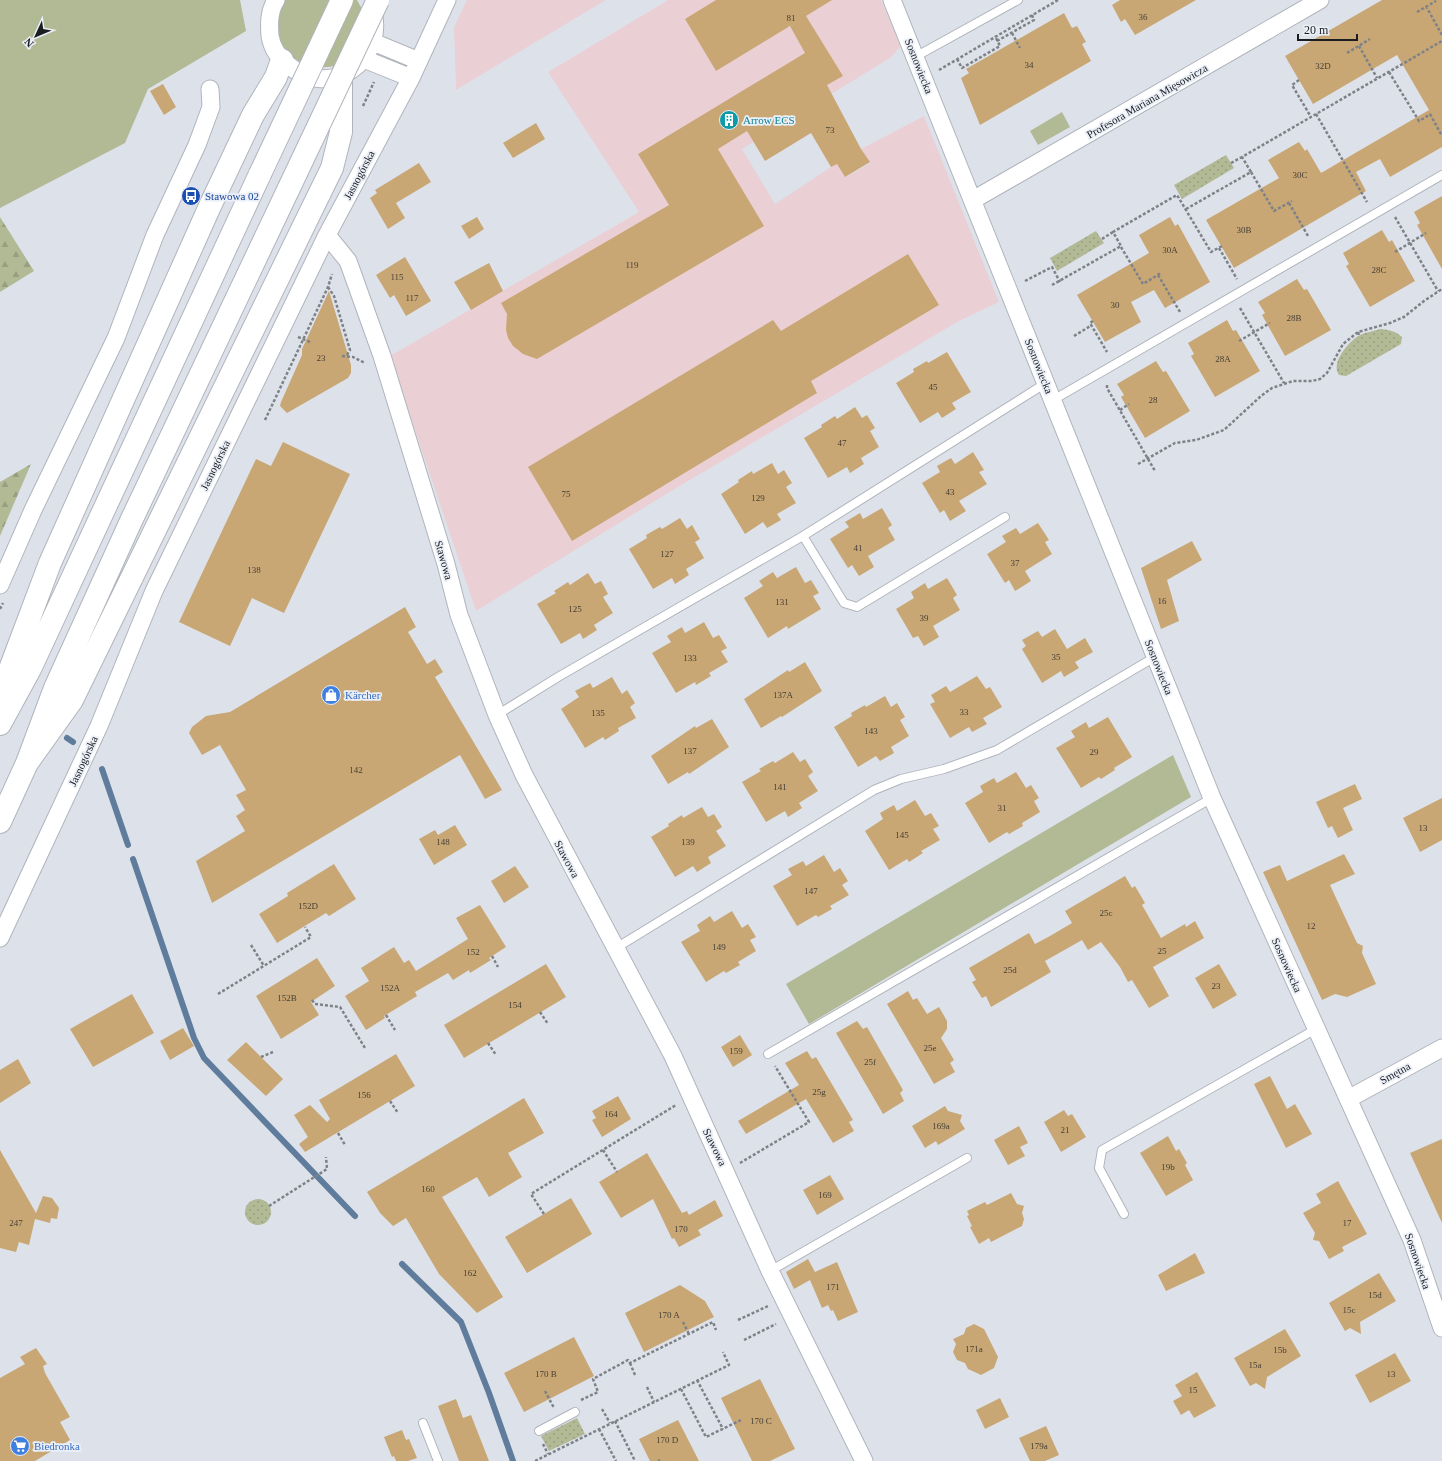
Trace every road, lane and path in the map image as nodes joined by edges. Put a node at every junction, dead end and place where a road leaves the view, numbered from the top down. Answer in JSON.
{"nodes":[{"id":1,"x":342,"y":0,"type":"edge"},
{"id":2,"x":448,"y":0,"type":"edge"},
{"id":3,"x":892,"y":0,"type":"edge"},
{"id":4,"x":1018,"y":0,"type":"edge"},
{"id":5,"x":1058,"y":0,"type":"edge"},
{"id":6,"x":1320,"y":0,"type":"edge"},
{"id":7,"x":274,"y":1,"type":"edge"},
{"id":8,"x":373,"y":1,"type":"edge"},
{"id":9,"x":1436,"y":1,"type":"dead end"},
{"id":10,"x":1426,"y":6,"type":"junction"},
{"id":11,"x":1417,"y":12,"type":"dead end"},
{"id":12,"x":1032,"y":15,"type":"junction"},
{"id":13,"x":1012,"y":33,"type":"junction"},
{"id":14,"x":1442,"y":34,"type":"edge"},
{"id":15,"x":995,"y":36,"type":"junction"},
{"id":16,"x":1370,"y":40,"type":"dead end"},
{"id":17,"x":997,"y":41,"type":"junction"},
{"id":18,"x":1442,"y":41,"type":"edge"},
{"id":19,"x":373,"y":42,"type":"junction"},
{"id":20,"x":1359,"y":46,"type":"junction"},
{"id":21,"x":1020,"y":48,"type":"dead end"},
{"id":22,"x":1347,"y":53,"type":"dead end"},
{"id":23,"x":915,"y":57,"type":"junction"},
{"id":24,"x":364,"y":59,"type":"junction"},
{"id":25,"x":957,"y":59,"type":"junction"},
{"id":26,"x":282,"y":60,"type":"junction"},
{"id":27,"x":420,"y":61,"type":"junction"},
{"id":28,"x":936,"y":71,"type":"dead end"},
{"id":29,"x":1389,"y":72,"type":"junction"},
{"id":30,"x":340,"y":76,"type":"junction"},
{"id":31,"x":376,"y":77,"type":"dead end"},
{"id":32,"x":411,"y":78,"type":"junction"},
{"id":33,"x":1377,"y":78,"type":"junction"},
{"id":34,"x":1299,"y":80,"type":"dead end"},
{"id":35,"x":210,"y":89,"type":"dead end"},
{"id":36,"x":360,"y":112,"type":"dead end"},
{"id":37,"x":1316,"y":114,"type":"junction"},
{"id":38,"x":1311,"y":117,"type":"junction"},
{"id":39,"x":1442,"y":136,"type":"edge"},
{"id":40,"x":1242,"y":157,"type":"junction"},
{"id":41,"x":1231,"y":164,"type":"dead end"},
{"id":42,"x":1251,"y":172,"type":"junction"},
{"id":43,"x":1442,"y":175,"type":"edge"},
{"id":44,"x":972,"y":200,"type":"junction"},
{"id":45,"x":1369,"y":206,"type":"dead end"},
{"id":46,"x":1186,"y":209,"type":"junction"},
{"id":47,"x":1399,"y":223,"type":"dead end"},
{"id":48,"x":1113,"y":232,"type":"junction"},
{"id":49,"x":1426,"y":233,"type":"dead end"},
{"id":50,"x":327,"y":235,"type":"junction"},
{"id":51,"x":1102,"y":239,"type":"dead end"},
{"id":52,"x":1311,"y":240,"type":"dead end"},
{"id":53,"x":1410,"y":242,"type":"junction"},
{"id":54,"x":1121,"y":246,"type":"junction"},
{"id":55,"x":1395,"y":252,"type":"dead end"},
{"id":56,"x":333,"y":272,"type":"dead end"},
{"id":57,"x":1238,"y":281,"type":"dead end"},
{"id":58,"x":1060,"y":282,"type":"junction"},
{"id":59,"x":1020,"y":284,"type":"dead end"},
{"id":60,"x":1052,"y":285,"type":"dead end"},
{"id":61,"x":328,"y":287,"type":"junction"},
{"id":62,"x":1442,"y":289,"type":"edge"},
{"id":63,"x":1438,"y":291,"type":"junction"},
{"id":64,"x":1242,"y":311,"type":"dead end"},
{"id":65,"x":1181,"y":314,"type":"dead end"},
{"id":66,"x":1093,"y":321,"type":"dead end"},
{"id":67,"x":1270,"y":323,"type":"dead end"},
{"id":68,"x":1092,"y":325,"type":"junction"},
{"id":69,"x":1254,"y":332,"type":"junction"},
{"id":70,"x":1358,"y":332,"type":"junction"},
{"id":71,"x":1359,"y":335,"type":"dead end"},
{"id":72,"x":1074,"y":336,"type":"dead end"},
{"id":73,"x":304,"y":339,"type":"junction"},
{"id":74,"x":1239,"y":341,"type":"dead end"},
{"id":75,"x":310,"y":342,"type":"dead end"},
{"id":76,"x":348,"y":355,"type":"junction"},
{"id":77,"x":342,"y":356,"type":"dead end"},
{"id":78,"x":1110,"y":356,"type":"dead end"},
{"id":79,"x":354,"y":357,"type":"dead end"},
{"id":80,"x":1108,"y":381,"type":"dead end"},
{"id":81,"x":1046,"y":383,"type":"junction"},
{"id":82,"x":1284,"y":383,"type":"junction"},
{"id":83,"x":1053,"y":400,"type":"junction"},
{"id":84,"x":1129,"y":404,"type":"dead end"},
{"id":85,"x":1120,"y":410,"type":"junction"},
{"id":86,"x":265,"y":420,"type":"dead end"},
{"id":87,"x":1148,"y":459,"type":"junction"},
{"id":88,"x":1138,"y":464,"type":"dead end"},
{"id":89,"x":1156,"y":471,"type":"dead end"},
{"id":90,"x":1005,"y":517,"type":"dead end"},
{"id":91,"x":803,"y":536,"type":"junction"},
{"id":92,"x":0,"y":585,"type":"edge"},
{"id":93,"x":1155,"y":657,"type":"junction"},
{"id":94,"x":0,"y":701,"type":"edge"},
{"id":95,"x":497,"y":715,"type":"junction"},
{"id":96,"x":0,"y":724,"type":"edge"},
{"id":97,"x":27,"y":763,"type":"junction"},
{"id":98,"x":1212,"y":798,"type":"junction"},
{"id":99,"x":0,"y":822,"type":"edge"},
{"id":100,"x":305,"y":927,"type":"dead end"},
{"id":101,"x":0,"y":938,"type":"edge"},
{"id":102,"x":251,"y":945,"type":"dead end"},
{"id":103,"x":616,"y":948,"type":"junction"},
{"id":104,"x":492,"y":956,"type":"dead end"},
{"id":105,"x":264,"y":966,"type":"junction"},
{"id":106,"x":498,"y":967,"type":"dead end"},
{"id":107,"x":218,"y":994,"type":"dead end"},
{"id":108,"x":312,"y":1000,"type":"dead end"},
{"id":109,"x":540,"y":1012,"type":"dead end"},
{"id":110,"x":386,"y":1015,"type":"dead end"},
{"id":111,"x":548,"y":1024,"type":"dead end"},
{"id":112,"x":1316,"y":1029,"type":"junction"},
{"id":113,"x":395,"y":1030,"type":"dead end"},
{"id":114,"x":488,"y":1043,"type":"dead end"},
{"id":115,"x":366,"y":1048,"type":"dead end"},
{"id":116,"x":1442,"y":1048,"type":"edge"},
{"id":117,"x":273,"y":1052,"type":"dead end"},
{"id":118,"x":768,"y":1054,"type":"joint"},
{"id":119,"x":496,"y":1056,"type":"dead end"},
{"id":120,"x":261,"y":1057,"type":"dead end"},
{"id":121,"x":688,"y":1091,"type":"junction"},
{"id":122,"x":1348,"y":1099,"type":"junction"},
{"id":123,"x":390,"y":1101,"type":"dead end"},
{"id":124,"x":398,"y":1113,"type":"dead end"},
{"id":125,"x":338,"y":1133,"type":"dead end"},
{"id":126,"x":345,"y":1145,"type":"dead end"},
{"id":127,"x":603,"y":1150,"type":"junction"},
{"id":128,"x":326,"y":1157,"type":"dead end"},
{"id":129,"x":967,"y":1158,"type":"dead end"},
{"id":130,"x":726,"y":1171,"type":"junction"},
{"id":131,"x":617,"y":1172,"type":"dead end"},
{"id":132,"x":269,"y":1206,"type":"dead end"},
{"id":133,"x":544,"y":1214,"type":"dead end"},
{"id":134,"x":1124,"y":1214,"type":"dead end"},
{"id":135,"x":770,"y":1271,"type":"junction"},
{"id":136,"x":772,"y":1305,"type":"dead end"},
{"id":137,"x":738,"y":1320,"type":"dead end"},
{"id":138,"x":683,"y":1322,"type":"dead end"},
{"id":139,"x":776,"y":1324,"type":"dead end"},
{"id":140,"x":1442,"y":1328,"type":"edge"},
{"id":141,"x":716,"y":1330,"type":"dead end"},
{"id":142,"x":689,"y":1334,"type":"junction"},
{"id":143,"x":744,"y":1340,"type":"dead end"},
{"id":144,"x":723,"y":1352,"type":"dead end"},
{"id":145,"x":630,"y":1363,"type":"junction"},
{"id":146,"x":636,"y":1374,"type":"dead end"},
{"id":147,"x":697,"y":1380,"type":"junction"},
{"id":148,"x":647,"y":1387,"type":"dead end"},
{"id":149,"x":681,"y":1389,"type":"junction"},
{"id":150,"x":545,"y":1391,"type":"dead end"},
{"id":151,"x":654,"y":1402,"type":"junction"},
{"id":152,"x":575,"y":1403,"type":"dead end"},
{"id":153,"x":602,"y":1409,"type":"dead end"},
{"id":154,"x":556,"y":1412,"type":"dead end"},
{"id":155,"x":575,"y":1412,"type":"dead end"},
{"id":156,"x":741,"y":1420,"type":"dead end"},
{"id":157,"x":615,"y":1421,"type":"junction"},
{"id":158,"x":423,"y":1423,"type":"dead end"},
{"id":159,"x":610,"y":1423,"type":"junction"},
{"id":160,"x":599,"y":1429,"type":"junction"},
{"id":161,"x":723,"y":1430,"type":"junction"},
{"id":162,"x":538,"y":1431,"type":"dead end"},
{"id":163,"x":542,"y":1442,"type":"dead end"},
{"id":164,"x":548,"y":1454,"type":"junction"},
{"id":165,"x":438,"y":1461,"type":"edge"},
{"id":166,"x":535,"y":1461,"type":"edge"},
{"id":167,"x":616,"y":1461,"type":"edge"},
{"id":168,"x":635,"y":1461,"type":"edge"},
{"id":169,"x":864,"y":1461,"type":"edge"}],
"edges":[{"from":1,"to":96,"type":"main road","bridge":true},
{"from":2,"to":27,"type":"street","name":"Jasnogórska"},
{"from":3,"to":23,"type":"street","name":"Sosnowiecka"},
{"from":4,"to":23,"type":"lane"},
{"from":5,"to":12,"type":"path"},
{"from":6,"to":44,"type":"street","name":"Profesora Mariana Mięsowicza"},
{"from":7,"to":26,"type":"street"},
{"from":8,"to":19,"type":"street"},
{"from":8,"to":97,"type":"main road","bridge":true},
{"from":9,"to":10,"type":"path"},
{"from":10,"to":11,"type":"path"},
{"from":10,"to":14,"type":"path"},
{"from":12,"to":13,"type":"path"},
{"from":12,"to":15,"type":"path"},
{"from":13,"to":17,"type":"path"},
{"from":13,"to":21,"type":"path"},
{"from":15,"to":17,"type":"path"},
{"from":15,"to":25,"type":"path"},
{"from":16,"to":20,"type":"path"},
{"from":17,"to":25,"type":"path"},
{"from":18,"to":29,"type":"path"},
{"from":19,"to":24,"type":"street"},
{"from":19,"to":27,"type":"street"},
{"from":20,"to":22,"type":"path"},
{"from":20,"to":33,"type":"path"},
{"from":23,"to":44,"type":"street","name":"Sosnowiecka"},
{"from":24,"to":30,"type":"street"},
{"from":24,"to":32,"type":"street"},
{"from":25,"to":28,"type":"path"},
{"from":26,"to":30,"type":"street"},
{"from":26,"to":94,"type":"main road"},
{"from":27,"to":32,"type":"street","name":"Jasnogórska"},
{"from":29,"to":33,"type":"path"},
{"from":29,"to":39,"type":"path"},
{"from":30,"to":97,"type":"main road"},
{"from":31,"to":36,"type":"path"},
{"from":32,"to":50,"type":"street","name":"Jasnogórska"},
{"from":33,"to":37,"type":"path"},
{"from":34,"to":38,"type":"path"},
{"from":35,"to":92,"type":"street"},
{"from":37,"to":38,"type":"path"},
{"from":37,"to":45,"type":"path"},
{"from":38,"to":40,"type":"path"},
{"from":40,"to":41,"type":"path"},
{"from":40,"to":42,"type":"path"},
{"from":42,"to":46,"type":"path"},
{"from":42,"to":52,"type":"path"},
{"from":43,"to":83,"type":"lane"},
{"from":44,"to":81,"type":"street","name":"Sosnowiecka"},
{"from":46,"to":48,"type":"path"},
{"from":46,"to":57,"type":"path"},
{"from":47,"to":53,"type":"path"},
{"from":48,"to":51,"type":"path"},
{"from":48,"to":54,"type":"path"},
{"from":49,"to":53,"type":"path"},
{"from":50,"to":95,"type":"street","name":"Stawowa"},
{"from":50,"to":101,"type":"street","name":"Jasnogórska"},
{"from":53,"to":55,"type":"path"},
{"from":53,"to":63,"type":"path"},
{"from":54,"to":58,"type":"path"},
{"from":54,"to":65,"type":"path"},
{"from":56,"to":61,"type":"path"},
{"from":58,"to":59,"type":"path"},
{"from":58,"to":60,"type":"path"},
{"from":61,"to":73,"type":"path"},
{"from":61,"to":76,"type":"path"},
{"from":62,"to":63,"type":"path"},
{"from":63,"to":70,"type":"path"},
{"from":64,"to":69,"type":"path"},
{"from":66,"to":68,"type":"path"},
{"from":67,"to":69,"type":"path"},
{"from":68,"to":72,"type":"path"},
{"from":68,"to":78,"type":"path"},
{"from":69,"to":74,"type":"path"},
{"from":69,"to":82,"type":"path"},
{"from":70,"to":71,"type":"path"},
{"from":70,"to":82,"type":"path"},
{"from":73,"to":75,"type":"path"},
{"from":73,"to":86,"type":"path"},
{"from":76,"to":77,"type":"path"},
{"from":76,"to":79,"type":"path"},
{"from":80,"to":85,"type":"path"},
{"from":81,"to":83,"type":"street","name":"Sosnowiecka"},
{"from":81,"to":91,"type":"lane"},
{"from":82,"to":87,"type":"path"},
{"from":83,"to":93,"type":"street","name":"Sosnowiecka"},
{"from":84,"to":85,"type":"path"},
{"from":85,"to":87,"type":"path"},
{"from":87,"to":88,"type":"path"},
{"from":87,"to":89,"type":"path"},
{"from":90,"to":91,"type":"lane"},
{"from":91,"to":95,"type":"lane"},
{"from":93,"to":98,"type":"street","name":"Sosnowiecka"},
{"from":93,"to":103,"type":"lane"},
{"from":95,"to":103,"type":"street","name":"Stawowa"},
{"from":97,"to":99,"type":"main road"},
{"from":98,"to":112,"type":"street","name":"Sosnowiecka"},
{"from":98,"to":118,"type":"lane"},
{"from":100,"to":105,"type":"path"},
{"from":102,"to":105,"type":"path"},
{"from":103,"to":121,"type":"street","name":"Stawowa"},
{"from":104,"to":106,"type":"path"},
{"from":105,"to":107,"type":"path"},
{"from":108,"to":115,"type":"path"},
{"from":109,"to":111,"type":"path"},
{"from":110,"to":113,"type":"path"},
{"from":112,"to":122,"type":"street","name":"Sosnowiecka"},
{"from":112,"to":134,"type":"lane"},
{"from":114,"to":119,"type":"path"},
{"from":116,"to":122,"type":"street","name":"Smętna"},
{"from":117,"to":120,"type":"path"},
{"from":118,"to":130,"type":"path"},
{"from":121,"to":127,"type":"path"},
{"from":121,"to":130,"type":"street","name":"Stawowa"},
{"from":122,"to":140,"type":"street","name":"Sosnowiecka"},
{"from":123,"to":124,"type":"path"},
{"from":125,"to":126,"type":"path"},
{"from":127,"to":131,"type":"path"},
{"from":127,"to":133,"type":"path"},
{"from":128,"to":132,"type":"path"},
{"from":129,"to":135,"type":"lane"},
{"from":130,"to":135,"type":"street","name":"Stawowa"},
{"from":135,"to":169,"type":"street","name":"Stawowa"},
{"from":136,"to":137,"type":"path"},
{"from":138,"to":142,"type":"path"},
{"from":139,"to":143,"type":"path"},
{"from":141,"to":142,"type":"path"},
{"from":142,"to":145,"type":"path"},
{"from":144,"to":147,"type":"path"},
{"from":145,"to":146,"type":"path"},
{"from":145,"to":152,"type":"path"},
{"from":147,"to":149,"type":"path"},
{"from":147,"to":161,"type":"path"},
{"from":148,"to":151,"type":"path"},
{"from":149,"to":151,"type":"path"},
{"from":149,"to":161,"type":"path"},
{"from":150,"to":154,"type":"path"},
{"from":151,"to":157,"type":"path"},
{"from":153,"to":159,"type":"path"},
{"from":155,"to":162,"type":"lane"},
{"from":156,"to":161,"type":"path"},
{"from":157,"to":159,"type":"path"},
{"from":157,"to":168,"type":"path"},
{"from":158,"to":165,"type":"lane"},
{"from":159,"to":160,"type":"path"},
{"from":160,"to":164,"type":"path"},
{"from":160,"to":167,"type":"path"},
{"from":163,"to":164,"type":"path"},
{"from":164,"to":166,"type":"path"}]}
